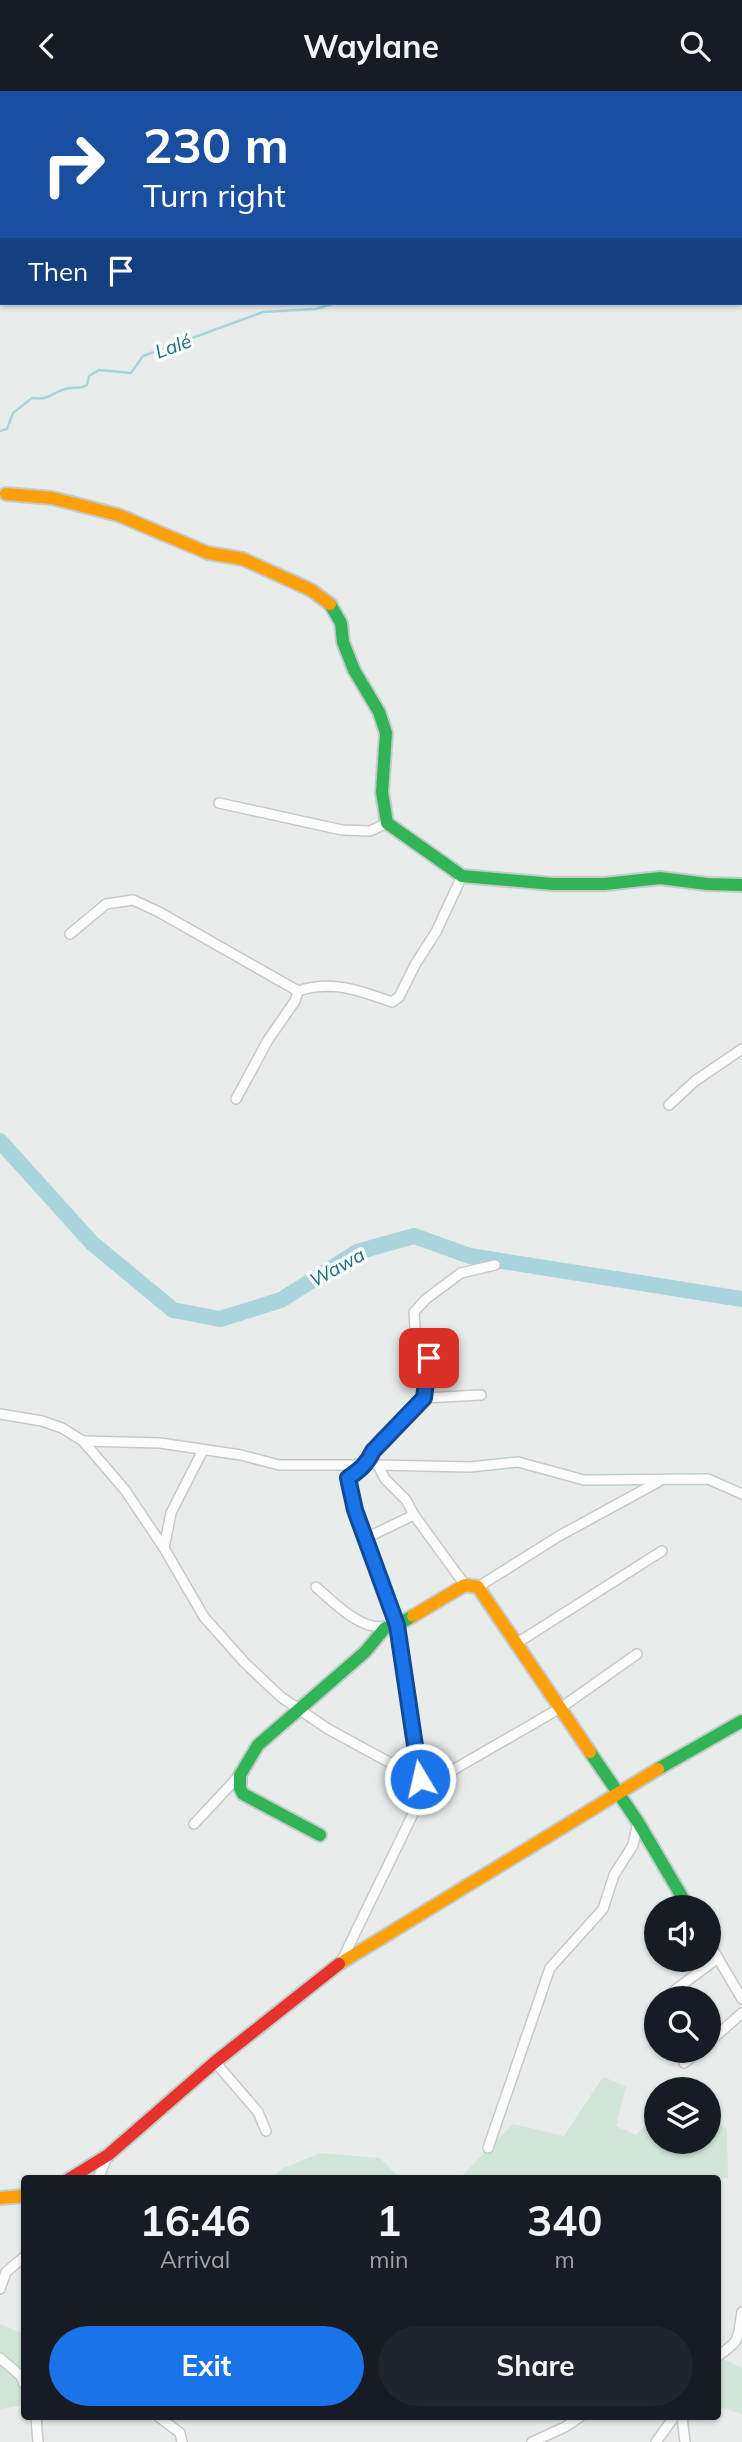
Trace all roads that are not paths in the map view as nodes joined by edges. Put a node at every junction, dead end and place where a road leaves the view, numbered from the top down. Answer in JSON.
{"nodes":[{"id":1,"x":6,"y":494,"type":"dead end"},
{"id":2,"x":219,"y":803,"type":"dead end"},
{"id":3,"x":387,"y":823,"type":"junction"},
{"id":4,"x":461,"y":876,"type":"junction"},
{"id":5,"x":742,"y":885,"type":"edge"},
{"id":6,"x":70,"y":934,"type":"dead end"},
{"id":7,"x":298,"y":992,"type":"junction"},
{"id":8,"x":742,"y":1049,"type":"edge"},
{"id":9,"x":236,"y":1099,"type":"dead end"},
{"id":10,"x":669,"y":1105,"type":"dead end"},
{"id":11,"x":495,"y":1265,"type":"dead end"},
{"id":12,"x":481,"y":1395,"type":"dead end"},
{"id":13,"x":424,"y":1398,"type":"junction"},
{"id":14,"x":0,"y":1414,"type":"edge"},
{"id":15,"x":83,"y":1441,"type":"junction"},
{"id":16,"x":202,"y":1450,"type":"junction"},
{"id":17,"x":373,"y":1463,"type":"junction"},
{"id":18,"x":660,"y":1480,"type":"junction"},
{"id":19,"x":742,"y":1494,"type":"edge"},
{"id":20,"x":414,"y":1515,"type":"junction"},
{"id":21,"x":366,"y":1538,"type":"junction"},
{"id":22,"x":164,"y":1548,"type":"junction"},
{"id":23,"x":662,"y":1551,"type":"dead end"},
{"id":24,"x":471,"y":1586,"type":"junction"},
{"id":25,"x":316,"y":1587,"type":"dead end"},
{"id":26,"x":392,"y":1623,"type":"junction"},
{"id":27,"x":517,"y":1643,"type":"junction"},
{"id":28,"x":637,"y":1654,"type":"dead end"},
{"id":29,"x":562,"y":1707,"type":"junction"},
{"id":30,"x":300,"y":1710,"type":"junction"},
{"id":31,"x":742,"y":1721,"type":"edge"},
{"id":32,"x":238,"y":1777,"type":"junction"},
{"id":33,"x":423,"y":1782,"type":"junction"},
{"id":34,"x":618,"y":1793,"type":"junction"},
{"id":35,"x":638,"y":1822,"type":"junction"},
{"id":36,"x":194,"y":1824,"type":"dead end"},
{"id":37,"x":320,"y":1835,"type":"dead end"},
{"id":38,"x":681,"y":1895,"type":"edge"},
{"id":39,"x":340,"y":1963,"type":"junction"},
{"id":40,"x":721,"y":1963,"type":"edge"},
{"id":41,"x":699,"y":1972,"type":"edge"},
{"id":42,"x":680,"y":1986,"type":"edge"},
{"id":43,"x":742,"y":1999,"type":"edge"},
{"id":44,"x":742,"y":2013,"type":"edge"},
{"id":45,"x":721,"y":2031,"type":"edge"},
{"id":46,"x":215,"y":2062,"type":"junction"},
{"id":47,"x":266,"y":2131,"type":"dead end"},
{"id":48,"x":488,"y":2148,"type":"dead end"},
{"id":49,"x":108,"y":2155,"type":"junction"},
{"id":50,"x":103,"y":2168,"type":"junction"},
{"id":51,"x":76,"y":2175,"type":"edge"},
{"id":52,"x":100,"y":2175,"type":"edge"},
{"id":53,"x":106,"y":2175,"type":"edge"},
{"id":54,"x":21,"y":2196,"type":"edge"},
{"id":55,"x":0,"y":2198,"type":"edge"},
{"id":56,"x":21,"y":2260,"type":"edge"},
{"id":57,"x":0,"y":2289,"type":"edge"},
{"id":58,"x":742,"y":2312,"type":"edge"},
{"id":59,"x":721,"y":2354,"type":"edge"},
{"id":60,"x":0,"y":2358,"type":"edge"},
{"id":61,"x":21,"y":2376,"type":"edge"},
{"id":62,"x":36,"y":2420,"type":"edge"},
{"id":63,"x":163,"y":2420,"type":"edge"},
{"id":64,"x":576,"y":2420,"type":"edge"},
{"id":65,"x":672,"y":2420,"type":"edge"},
{"id":66,"x":682,"y":2420,"type":"edge"},
{"id":67,"x":38,"y":2442,"type":"edge"},
{"id":68,"x":183,"y":2442,"type":"edge"},
{"id":69,"x":531,"y":2442,"type":"edge"},
{"id":70,"x":656,"y":2442,"type":"edge"},
{"id":71,"x":685,"y":2442,"type":"edge"}],
"edges":[{"from":1,"to":3,"type":"main road"},
{"from":2,"to":3,"type":"street"},
{"from":3,"to":4,"type":"main road"},
{"from":4,"to":5,"type":"main road"},
{"from":4,"to":7,"type":"street"},
{"from":6,"to":7,"type":"street"},
{"from":7,"to":9,"type":"street"},
{"from":8,"to":10,"type":"street"},
{"from":11,"to":13,"type":"street"},
{"from":12,"to":13,"type":"street"},
{"from":13,"to":17,"type":"street"},
{"from":14,"to":15,"type":"street"},
{"from":15,"to":16,"type":"street"},
{"from":15,"to":22,"type":"street"},
{"from":16,"to":17,"type":"street"},
{"from":16,"to":22,"type":"street"},
{"from":17,"to":18,"type":"street"},
{"from":17,"to":20,"type":"street"},
{"from":17,"to":21,"type":"street"},
{"from":18,"to":19,"type":"street"},
{"from":18,"to":24,"type":"street"},
{"from":20,"to":21,"type":"street"},
{"from":20,"to":24,"type":"street"},
{"from":21,"to":26,"type":"street"},
{"from":22,"to":30,"type":"street"},
{"from":23,"to":27,"type":"street"},
{"from":24,"to":26,"type":"main road"},
{"from":24,"to":27,"type":"main road"},
{"from":25,"to":26,"type":"street"},
{"from":26,"to":30,"type":"main road"},
{"from":26,"to":33,"type":"street"},
{"from":27,"to":29,"type":"main road"},
{"from":28,"to":29,"type":"street"},
{"from":29,"to":33,"type":"street"},
{"from":29,"to":34,"type":"main road"},
{"from":30,"to":32,"type":"main road"},
{"from":30,"to":33,"type":"street"},
{"from":31,"to":34,"type":"main road"},
{"from":32,"to":36,"type":"street"},
{"from":32,"to":37,"type":"main road"},
{"from":33,"to":39,"type":"street"},
{"from":34,"to":35,"type":"main road"},
{"from":34,"to":39,"type":"main road"},
{"from":35,"to":38,"type":"main road"},
{"from":35,"to":48,"type":"street"},
{"from":39,"to":46,"type":"main road"},
{"from":40,"to":43,"type":"street"},
{"from":41,"to":42,"type":"street"},
{"from":44,"to":45,"type":"street"},
{"from":46,"to":47,"type":"street"},
{"from":46,"to":49,"type":"main road"},
{"from":49,"to":50,"type":"street"},
{"from":49,"to":51,"type":"main road"},
{"from":50,"to":52,"type":"street"},
{"from":50,"to":53,"type":"street"},
{"from":54,"to":55,"type":"main road"},
{"from":56,"to":57,"type":"street"},
{"from":58,"to":59,"type":"street"},
{"from":60,"to":61,"type":"street"},
{"from":62,"to":67,"type":"street"},
{"from":63,"to":68,"type":"street"},
{"from":64,"to":69,"type":"street"},
{"from":65,"to":70,"type":"street"},
{"from":66,"to":71,"type":"street"}]}
